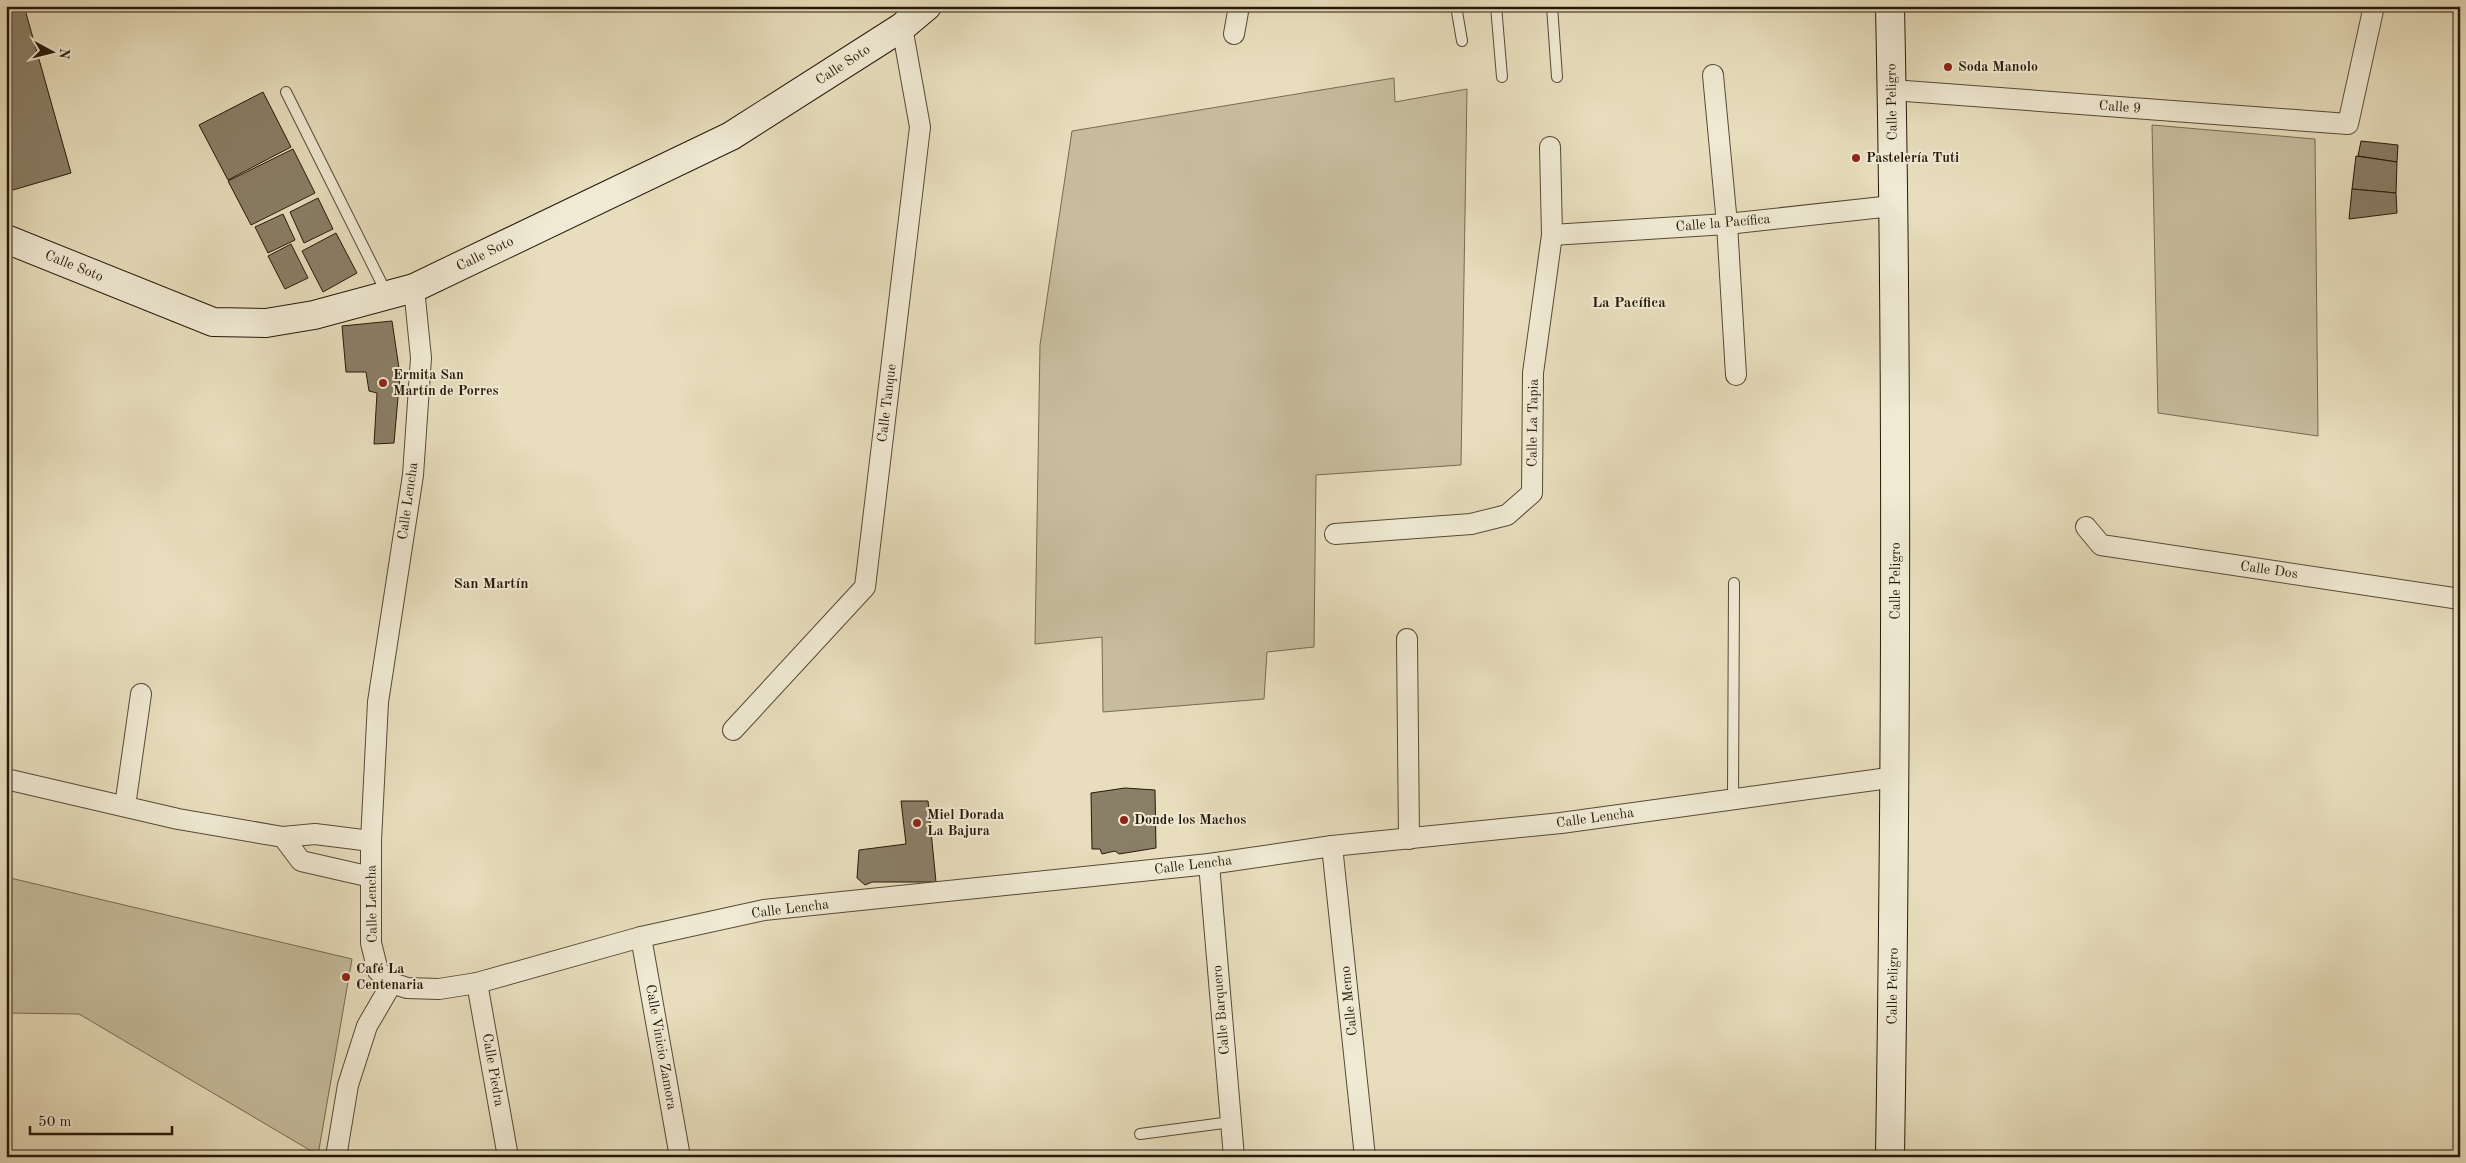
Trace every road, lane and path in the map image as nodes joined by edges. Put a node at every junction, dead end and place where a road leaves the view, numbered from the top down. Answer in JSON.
{"nodes":[{"id":1,"x":927,"y":6,"type":"edge"},
{"id":2,"x":1239,"y":6,"type":"edge"},
{"id":3,"x":1456,"y":6,"type":"edge"},
{"id":4,"x":1496,"y":6,"type":"edge"},
{"id":5,"x":1552,"y":6,"type":"edge"},
{"id":6,"x":1890,"y":6,"type":"edge"},
{"id":7,"x":2374,"y":6,"type":"edge"},
{"id":8,"x":902,"y":27,"type":"junction"},
{"id":9,"x":1234,"y":34,"type":"dead end"},
{"id":10,"x":1462,"y":41,"type":"dead end"},
{"id":11,"x":1713,"y":75,"type":"dead end"},
{"id":12,"x":1502,"y":77,"type":"dead end"},
{"id":13,"x":1557,"y":77,"type":"dead end"},
{"id":14,"x":1892,"y":90,"type":"junction"},
{"id":15,"x":286,"y":92,"type":"dead end"},
{"id":16,"x":1550,"y":147,"type":"dead end"},
{"id":17,"x":1892,"y":206,"type":"junction"},
{"id":18,"x":1727,"y":224,"type":"junction"},
{"id":19,"x":1552,"y":236,"type":"junction"},
{"id":20,"x":6,"y":239,"type":"edge"},
{"id":21,"x":414,"y":288,"type":"junction"},
{"id":22,"x":388,"y":297,"type":"junction"},
{"id":23,"x":1736,"y":375,"type":"dead end"},
{"id":24,"x":2086,"y":527,"type":"dead end"},
{"id":25,"x":1335,"y":534,"type":"dead end"},
{"id":26,"x":1734,"y":583,"type":"dead end"},
{"id":27,"x":2460,"y":599,"type":"edge"},
{"id":28,"x":1408,"y":639,"type":"dead end"},
{"id":29,"x":141,"y":694,"type":"dead end"},
{"id":30,"x":733,"y":730,"type":"dead end"},
{"id":31,"x":1896,"y":777,"type":"junction"},
{"id":32,"x":6,"y":779,"type":"edge"},
{"id":33,"x":1733,"y":798,"type":"junction"},
{"id":34,"x":125,"y":806,"type":"junction"},
{"id":35,"x":283,"y":837,"type":"junction"},
{"id":36,"x":1409,"y":838,"type":"junction"},
{"id":37,"x":371,"y":841,"type":"junction"},
{"id":38,"x":1332,"y":846,"type":"junction"},
{"id":39,"x":1209,"y":864,"type":"junction"},
{"id":40,"x":371,"y":877,"type":"junction"},
{"id":41,"x":641,"y":938,"type":"junction"},
{"id":42,"x":392,"y":983,"type":"junction"},
{"id":43,"x":477,"y":983,"type":"junction"},
{"id":44,"x":1231,"y":1122,"type":"junction"},
{"id":45,"x":1140,"y":1134,"type":"dead end"},
{"id":46,"x":336,"y":1157,"type":"edge"},
{"id":47,"x":508,"y":1157,"type":"edge"},
{"id":48,"x":680,"y":1157,"type":"edge"},
{"id":49,"x":1234,"y":1157,"type":"edge"},
{"id":50,"x":1365,"y":1157,"type":"edge"},
{"id":51,"x":1890,"y":1157,"type":"edge"}],
"edges":[{"from":1,"to":8,"type":"main road","name":"Calle Soto"},
{"from":2,"to":9,"type":"street"},
{"from":3,"to":10,"type":"lane"},
{"from":4,"to":12,"type":"lane"},
{"from":5,"to":13,"type":"lane"},
{"from":6,"to":14,"type":"main road","name":"Calle Peligro"},
{"from":7,"to":14,"type":"street","name":"Calle 9"},
{"from":8,"to":21,"type":"main road","name":"Calle Soto"},
{"from":8,"to":30,"type":"street","name":"Calle Tanque"},
{"from":11,"to":18,"type":"street"},
{"from":14,"to":17,"type":"main road","name":"Calle Peligro"},
{"from":15,"to":22,"type":"lane"},
{"from":16,"to":19,"type":"street","name":"Calle La Tapia"},
{"from":17,"to":18,"type":"street","name":"Calle la Pacífica"},
{"from":17,"to":31,"type":"main road","name":"Calle Peligro"},
{"from":18,"to":19,"type":"street","name":"Calle la Pacífica"},
{"from":18,"to":23,"type":"street"},
{"from":19,"to":25,"type":"street","name":"Calle La Tapia"},
{"from":20,"to":22,"type":"main road","name":"Calle Soto"},
{"from":21,"to":22,"type":"main road","name":"Calle Soto"},
{"from":21,"to":37,"type":"street","name":"Calle Lencha"},
{"from":24,"to":27,"type":"street","name":"Calle Dos"},
{"from":26,"to":33,"type":"lane"},
{"from":28,"to":36,"type":"street"},
{"from":29,"to":34,"type":"street"},
{"from":31,"to":33,"type":"street","name":"Calle Lencha"},
{"from":31,"to":51,"type":"main road","name":"Calle Peligro"},
{"from":32,"to":34,"type":"street"},
{"from":33,"to":36,"type":"street","name":"Calle Lencha"},
{"from":34,"to":35,"type":"street"},
{"from":35,"to":37,"type":"street"},
{"from":35,"to":40,"type":"street"},
{"from":36,"to":38,"type":"street","name":"Calle Lencha"},
{"from":37,"to":40,"type":"street","name":"Calle Lencha"},
{"from":38,"to":39,"type":"street","name":"Calle Lencha"},
{"from":38,"to":50,"type":"street","name":"Calle Memo"},
{"from":39,"to":41,"type":"street","name":"Calle Lencha"},
{"from":39,"to":44,"type":"street","name":"Calle Barquero"},
{"from":40,"to":42,"type":"street","name":"Calle Lencha"},
{"from":41,"to":43,"type":"street","name":"Calle Lencha"},
{"from":41,"to":48,"type":"street","name":"Calle Vinicio Zamora"},
{"from":42,"to":43,"type":"street","name":"Calle Lencha"},
{"from":42,"to":46,"type":"street"},
{"from":43,"to":47,"type":"street","name":"Calle Piedra"},
{"from":44,"to":45,"type":"lane"},
{"from":44,"to":49,"type":"street","name":"Calle Barquero"}]}
